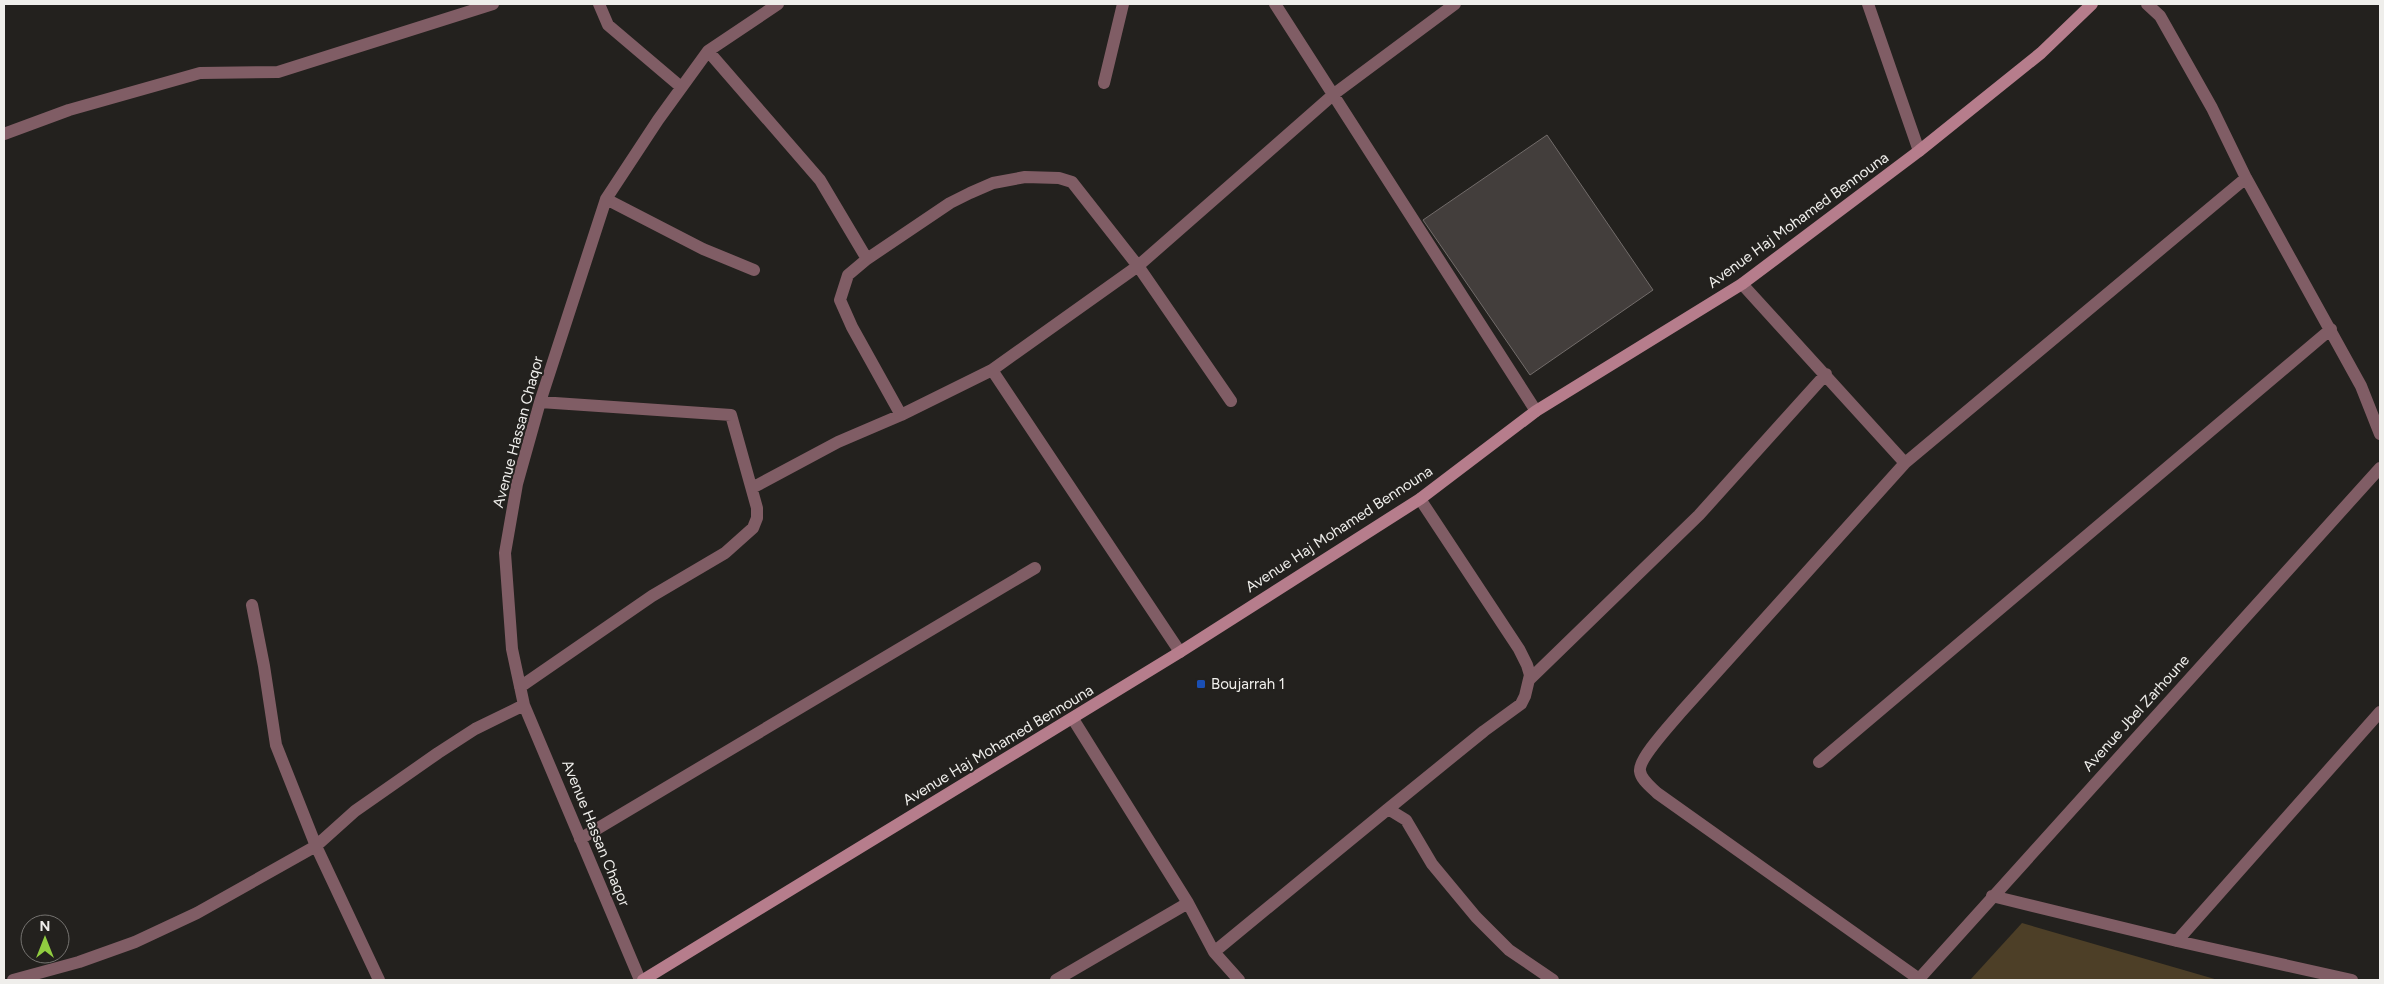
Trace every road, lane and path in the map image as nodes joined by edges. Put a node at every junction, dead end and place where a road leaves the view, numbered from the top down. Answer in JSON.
{"nodes":[{"id":1,"x":493,"y":4,"type":"edge"},
{"id":2,"x":598,"y":4,"type":"edge"},
{"id":3,"x":778,"y":4,"type":"edge"},
{"id":4,"x":1123,"y":4,"type":"edge"},
{"id":5,"x":1275,"y":4,"type":"edge"},
{"id":6,"x":1455,"y":4,"type":"edge"},
{"id":7,"x":1868,"y":4,"type":"edge"},
{"id":8,"x":2092,"y":4,"type":"edge"},
{"id":9,"x":2147,"y":4,"type":"edge"},
{"id":10,"x":708,"y":51,"type":"junction"},
{"id":11,"x":1104,"y":83,"type":"dead end"},
{"id":12,"x":681,"y":87,"type":"junction"},
{"id":13,"x":1334,"y":94,"type":"junction"},
{"id":14,"x":4,"y":134,"type":"edge"},
{"id":15,"x":1919,"y":151,"type":"junction"},
{"id":16,"x":2246,"y":178,"type":"junction"},
{"id":17,"x":606,"y":199,"type":"junction"},
{"id":18,"x":867,"y":259,"type":"junction"},
{"id":19,"x":1138,"y":266,"type":"junction"},
{"id":20,"x":754,"y":270,"type":"dead end"},
{"id":21,"x":1742,"y":284,"type":"junction"},
{"id":22,"x":2331,"y":329,"type":"junction"},
{"id":23,"x":992,"y":370,"type":"junction"},
{"id":24,"x":1826,"y":374,"type":"junction"},
{"id":25,"x":1231,"y":401,"type":"dead end"},
{"id":26,"x":540,"y":402,"type":"junction"},
{"id":27,"x":1536,"y":410,"type":"junction"},
{"id":28,"x":901,"y":415,"type":"junction"},
{"id":29,"x":2380,"y":434,"type":"edge"},
{"id":30,"x":1905,"y":462,"type":"junction"},
{"id":31,"x":2380,"y":468,"type":"edge"},
{"id":32,"x":752,"y":488,"type":"junction"},
{"id":33,"x":1420,"y":499,"type":"junction"},
{"id":34,"x":1035,"y":568,"type":"dead end"},
{"id":35,"x":252,"y":605,"type":"dead end"},
{"id":36,"x":1180,"y":652,"type":"junction"},
{"id":37,"x":1529,"y":680,"type":"junction"},
{"id":38,"x":520,"y":687,"type":"junction"},
{"id":39,"x":524,"y":705,"type":"junction"},
{"id":40,"x":2380,"y":712,"type":"edge"},
{"id":41,"x":1073,"y":719,"type":"junction"},
{"id":42,"x":1819,"y":762,"type":"dead end"},
{"id":43,"x":1388,"y":809,"type":"junction"},
{"id":44,"x":580,"y":839,"type":"junction"},
{"id":45,"x":316,"y":846,"type":"junction"},
{"id":46,"x":1992,"y":896,"type":"junction"},
{"id":47,"x":1188,"y":903,"type":"junction"},
{"id":48,"x":2177,"y":941,"type":"junction"},
{"id":49,"x":1214,"y":952,"type":"junction"},
{"id":50,"x":13,"y":980,"type":"edge"},
{"id":51,"x":379,"y":980,"type":"edge"},
{"id":52,"x":641,"y":980,"type":"edge"},
{"id":53,"x":1056,"y":980,"type":"edge"},
{"id":54,"x":1239,"y":980,"type":"edge"},
{"id":55,"x":1553,"y":980,"type":"edge"},
{"id":56,"x":1918,"y":980,"type":"edge"},
{"id":57,"x":2352,"y":980,"type":"edge"}],
"edges":[{"from":1,"to":14,"type":"street"},
{"from":2,"to":12,"type":"street"},
{"from":3,"to":10,"type":"street","name":"Avenue Hassan Chaqor"},
{"from":4,"to":11,"type":"street"},
{"from":5,"to":13,"type":"street"},
{"from":6,"to":13,"type":"street"},
{"from":7,"to":15,"type":"street"},
{"from":8,"to":15,"type":"street","name":"Avenue Haj Mohamed Bennouna"},
{"from":9,"to":16,"type":"street"},
{"from":10,"to":12,"type":"street","name":"Avenue Hassan Chaqor"},
{"from":10,"to":18,"type":"street"},
{"from":12,"to":17,"type":"street","name":"Avenue Hassan Chaqor"},
{"from":13,"to":19,"type":"street"},
{"from":13,"to":27,"type":"street"},
{"from":15,"to":21,"type":"street","name":"Avenue Haj Mohamed Bennouna"},
{"from":16,"to":22,"type":"street"},
{"from":16,"to":30,"type":"street"},
{"from":17,"to":20,"type":"street"},
{"from":17,"to":26,"type":"street","name":"Avenue Hassan Chaqor"},
{"from":18,"to":19,"type":"street"},
{"from":18,"to":28,"type":"street"},
{"from":19,"to":23,"type":"street"},
{"from":19,"to":25,"type":"street"},
{"from":21,"to":24,"type":"street"},
{"from":21,"to":27,"type":"street","name":"Avenue Haj Mohamed Bennouna"},
{"from":22,"to":29,"type":"street"},
{"from":22,"to":42,"type":"street"},
{"from":23,"to":28,"type":"street"},
{"from":23,"to":36,"type":"street"},
{"from":24,"to":30,"type":"street"},
{"from":24,"to":37,"type":"street"},
{"from":26,"to":32,"type":"street"},
{"from":26,"to":38,"type":"street","name":"Avenue Hassan Chaqor"},
{"from":27,"to":33,"type":"street","name":"Avenue Haj Mohamed Bennouna"},
{"from":28,"to":32,"type":"street"},
{"from":30,"to":56,"type":"street"},
{"from":31,"to":46,"type":"street","name":"Avenue Jbel Zarhoune"},
{"from":32,"to":38,"type":"street"},
{"from":33,"to":36,"type":"street","name":"Avenue Haj Mohamed Bennouna"},
{"from":33,"to":37,"type":"street"},
{"from":34,"to":44,"type":"street"},
{"from":35,"to":45,"type":"street"},
{"from":36,"to":41,"type":"street","name":"Avenue Haj Mohamed Bennouna"},
{"from":37,"to":43,"type":"street"},
{"from":38,"to":39,"type":"street","name":"Avenue Hassan Chaqor"},
{"from":39,"to":44,"type":"street","name":"Avenue Hassan Chaqor"},
{"from":39,"to":45,"type":"street"},
{"from":40,"to":48,"type":"street"},
{"from":41,"to":47,"type":"street"},
{"from":41,"to":52,"type":"street","name":"Avenue Haj Mohamed Bennouna"},
{"from":43,"to":49,"type":"street"},
{"from":43,"to":55,"type":"street"},
{"from":44,"to":52,"type":"street","name":"Avenue Hassan Chaqor"},
{"from":45,"to":50,"type":"street"},
{"from":45,"to":51,"type":"street"},
{"from":46,"to":48,"type":"street"},
{"from":46,"to":56,"type":"street","name":"Avenue Jbel Zarhoune"},
{"from":47,"to":49,"type":"street"},
{"from":47,"to":53,"type":"street"},
{"from":48,"to":57,"type":"street"},
{"from":49,"to":54,"type":"street"}]}
